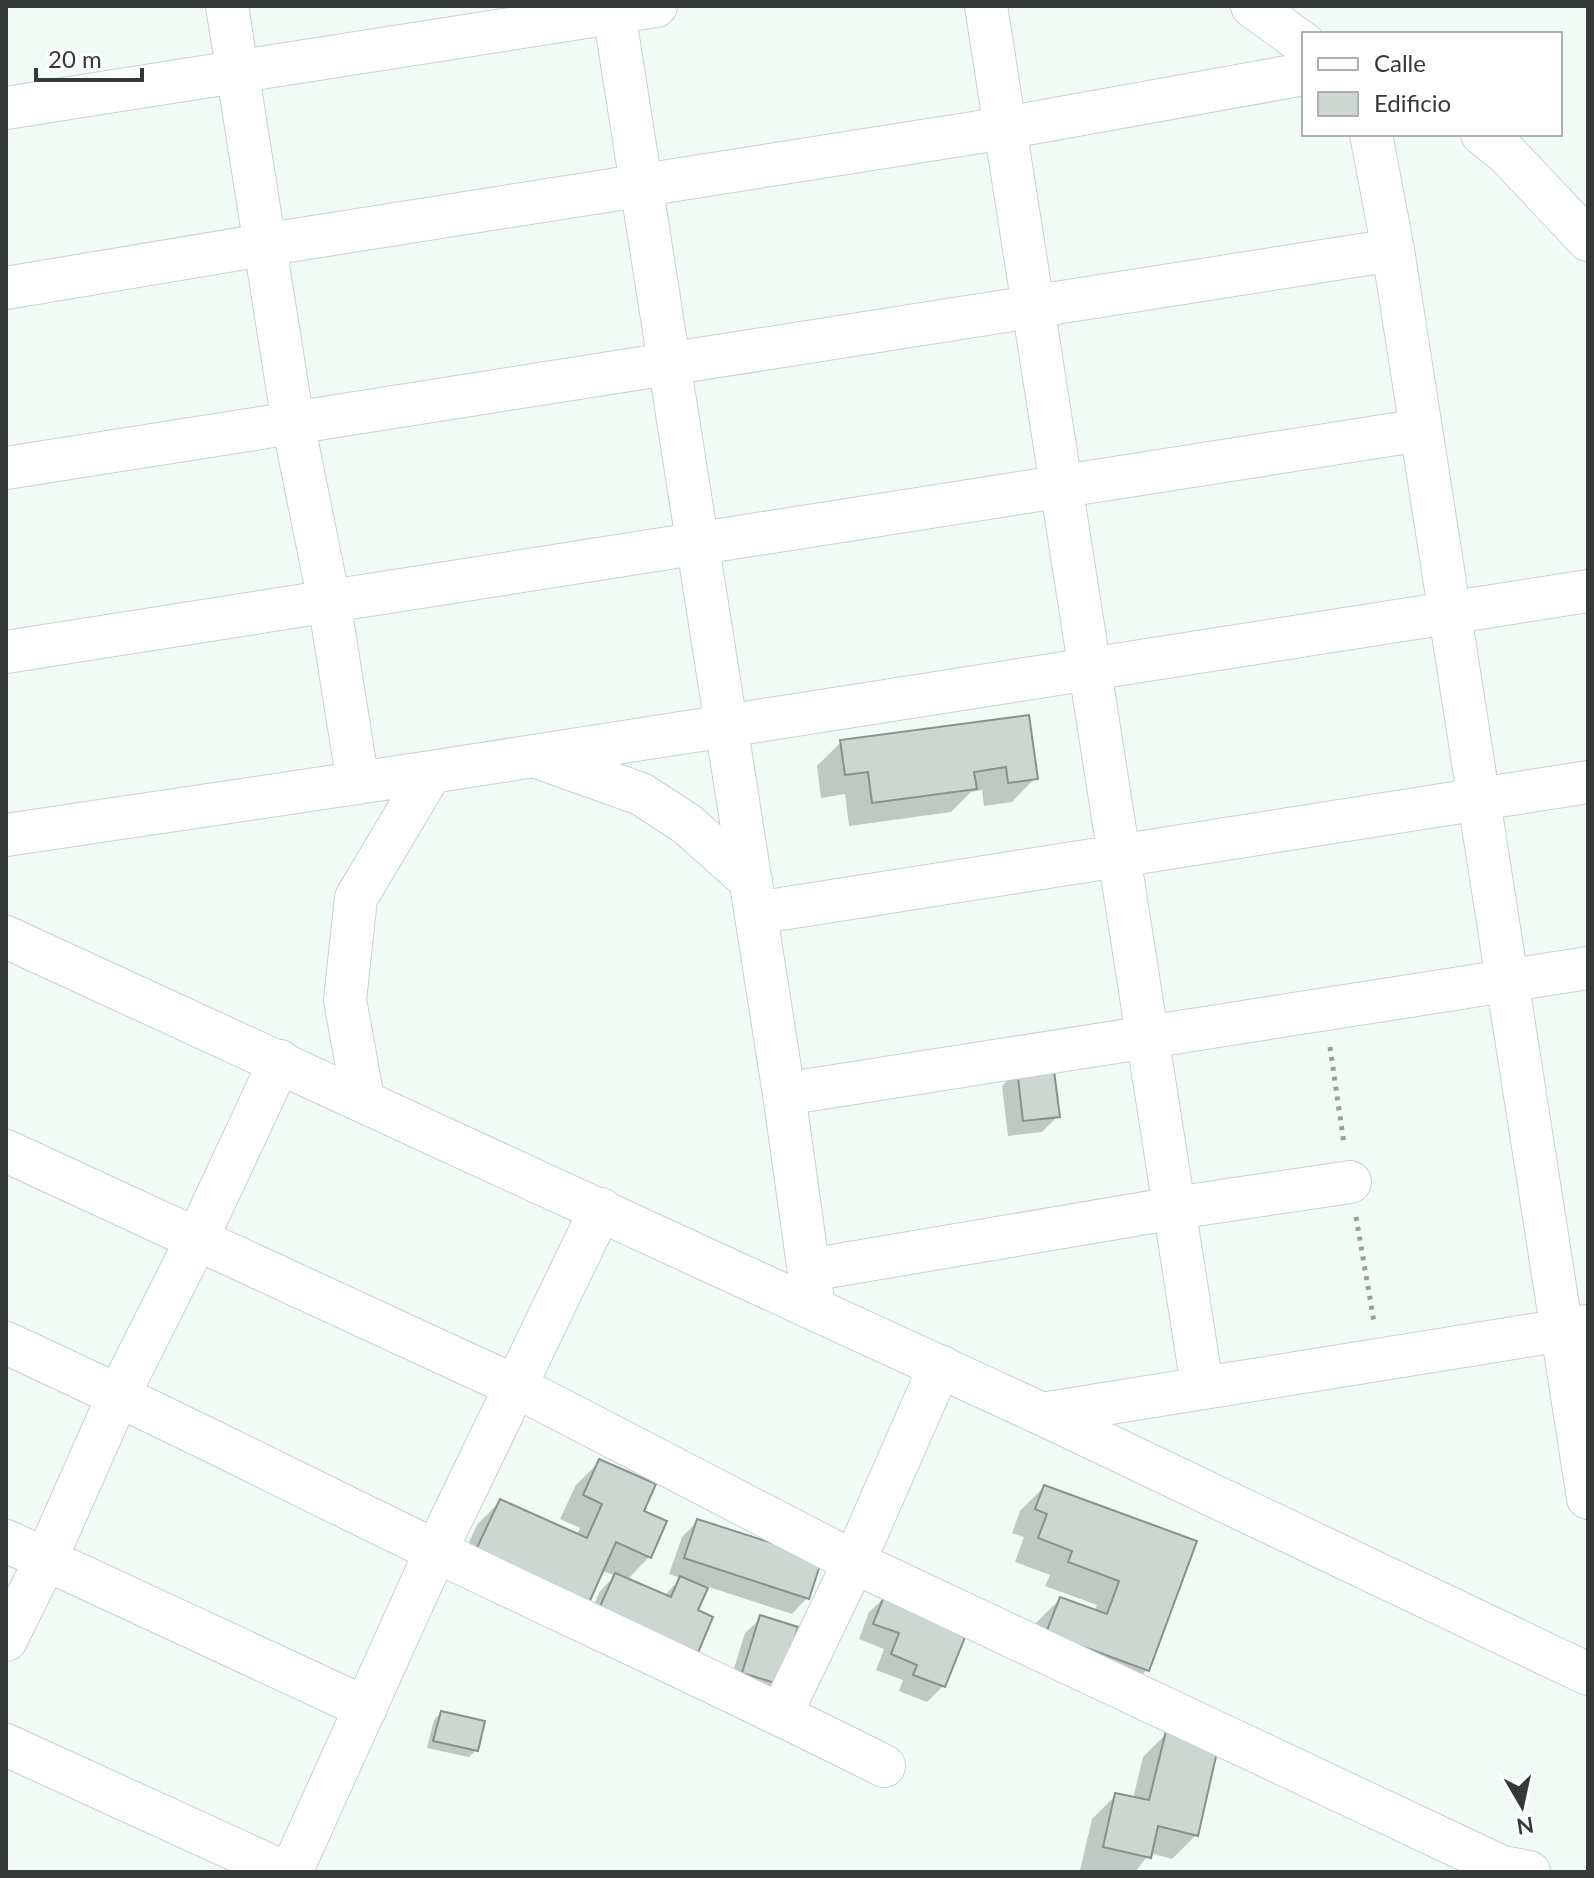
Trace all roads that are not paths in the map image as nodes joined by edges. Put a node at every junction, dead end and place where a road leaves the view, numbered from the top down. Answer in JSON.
{"nodes":[{"id":1,"x":227,"y":6,"type":"edge"},
{"id":2,"x":656,"y":6,"type":"edge"},
{"id":3,"x":986,"y":6,"type":"edge"},
{"id":4,"x":1252,"y":6,"type":"edge"},
{"id":5,"x":614,"y":9,"type":"edge"},
{"id":6,"x":1302,"y":43,"type":"edge"},
{"id":7,"x":238,"y":71,"type":"junction"},
{"id":8,"x":1302,"y":74,"type":"edge"},
{"id":9,"x":6,"y":108,"type":"edge"},
{"id":10,"x":1005,"y":128,"type":"junction"},
{"id":11,"x":1371,"y":136,"type":"edge"},
{"id":12,"x":1484,"y":136,"type":"edge"},
{"id":13,"x":642,"y":186,"type":"junction"},
{"id":14,"x":1588,"y":240,"type":"edge"},
{"id":15,"x":263,"y":245,"type":"junction"},
{"id":16,"x":1393,"y":250,"type":"junction"},
{"id":17,"x":6,"y":288,"type":"edge"},
{"id":18,"x":1033,"y":307,"type":"junction"},
{"id":19,"x":669,"y":364,"type":"junction"},
{"id":20,"x":293,"y":423,"type":"junction"},
{"id":21,"x":1421,"y":430,"type":"junction"},
{"id":22,"x":6,"y":468,"type":"edge"},
{"id":23,"x":1062,"y":487,"type":"junction"},
{"id":24,"x":698,"y":544,"type":"junction"},
{"id":25,"x":1588,"y":591,"type":"edge"},
{"id":26,"x":329,"y":601,"type":"junction"},
{"id":27,"x":1449,"y":612,"type":"junction"},
{"id":28,"x":6,"y":652,"type":"edge"},
{"id":29,"x":1090,"y":668,"type":"junction"},
{"id":30,"x":726,"y":725,"type":"junction"},
{"id":31,"x":534,"y":756,"type":"junction"},
{"id":32,"x":431,"y":772,"type":"junction"},
{"id":33,"x":1588,"y":782,"type":"edge"},
{"id":34,"x":358,"y":783,"type":"junction"},
{"id":35,"x":1479,"y":800,"type":"junction"},
{"id":36,"x":6,"y":835,"type":"edge"},
{"id":37,"x":1120,"y":856,"type":"junction"},
{"id":38,"x":753,"y":897,"type":"junction"},
{"id":39,"x":6,"y":937,"type":"edge"},
{"id":40,"x":1588,"y":968,"type":"edge"},
{"id":41,"x":1507,"y":980,"type":"junction"},
{"id":42,"x":1148,"y":1036,"type":"junction"},
{"id":43,"x":280,"y":1061,"type":"junction"},
{"id":44,"x":784,"y":1094,"type":"junction"},
{"id":45,"x":363,"y":1099,"type":"junction"},
{"id":46,"x":6,"y":1151,"type":"edge"},
{"id":47,"x":1350,"y":1182,"type":"dead end"},
{"id":48,"x":1175,"y":1208,"type":"junction"},
{"id":49,"x":601,"y":1209,"type":"junction"},
{"id":50,"x":197,"y":1239,"type":"junction"},
{"id":51,"x":811,"y":1289,"type":"junction"},
{"id":52,"x":1575,"y":1328,"type":"edge"},
{"id":53,"x":6,"y":1343,"type":"edge"},
{"id":54,"x":940,"y":1366,"type":"junction"},
{"id":55,"x":1202,"y":1386,"type":"junction"},
{"id":56,"x":517,"y":1387,"type":"junction"},
{"id":57,"x":119,"y":1394,"type":"junction"},
{"id":58,"x":1042,"y":1414,"type":"junction"},
{"id":59,"x":1588,"y":1498,"type":"edge"},
{"id":60,"x":6,"y":1541,"type":"edge"},
{"id":61,"x":436,"y":1551,"type":"junction"},
{"id":62,"x":46,"y":1559,"type":"junction"},
{"id":63,"x":854,"y":1562,"type":"junction"},
{"id":64,"x":6,"y":1640,"type":"edge"},
{"id":65,"x":1588,"y":1674,"type":"edge"},
{"id":66,"x":366,"y":1708,"type":"junction"},
{"id":67,"x":781,"y":1714,"type":"junction"},
{"id":68,"x":6,"y":1745,"type":"edge"},
{"id":69,"x":884,"y":1766,"type":"dead end"},
{"id":70,"x":284,"y":1872,"type":"edge"},
{"id":71,"x":291,"y":1872,"type":"edge"},
{"id":72,"x":1529,"y":1872,"type":"edge"}],
"edges":[{"from":1,"to":7,"type":"street"},
{"from":2,"to":5,"type":"street"},
{"from":3,"to":10,"type":"street"},
{"from":4,"to":6,"type":"street"},
{"from":5,"to":7,"type":"street"},
{"from":5,"to":13,"type":"street"},
{"from":7,"to":9,"type":"street"},
{"from":7,"to":15,"type":"street"},
{"from":8,"to":10,"type":"street"},
{"from":10,"to":13,"type":"street"},
{"from":10,"to":18,"type":"street"},
{"from":11,"to":16,"type":"street"},
{"from":12,"to":14,"type":"street"},
{"from":13,"to":15,"type":"street"},
{"from":13,"to":19,"type":"street"},
{"from":15,"to":17,"type":"street"},
{"from":15,"to":20,"type":"street"},
{"from":16,"to":18,"type":"street"},
{"from":16,"to":21,"type":"street"},
{"from":18,"to":19,"type":"street"},
{"from":18,"to":23,"type":"street"},
{"from":19,"to":20,"type":"street"},
{"from":19,"to":24,"type":"street"},
{"from":20,"to":22,"type":"street"},
{"from":20,"to":26,"type":"street"},
{"from":21,"to":23,"type":"street"},
{"from":21,"to":27,"type":"street"},
{"from":23,"to":24,"type":"street"},
{"from":23,"to":29,"type":"street"},
{"from":24,"to":26,"type":"street"},
{"from":24,"to":30,"type":"street"},
{"from":25,"to":27,"type":"street"},
{"from":26,"to":28,"type":"street"},
{"from":26,"to":34,"type":"street"},
{"from":27,"to":29,"type":"street"},
{"from":27,"to":35,"type":"street"},
{"from":29,"to":30,"type":"street"},
{"from":29,"to":37,"type":"street"},
{"from":30,"to":31,"type":"street"},
{"from":30,"to":38,"type":"street"},
{"from":31,"to":32,"type":"street"},
{"from":31,"to":38,"type":"street"},
{"from":32,"to":34,"type":"street"},
{"from":32,"to":45,"type":"street"},
{"from":33,"to":35,"type":"street"},
{"from":34,"to":36,"type":"street"},
{"from":35,"to":37,"type":"street"},
{"from":35,"to":41,"type":"street"},
{"from":37,"to":38,"type":"street"},
{"from":37,"to":42,"type":"street"},
{"from":38,"to":44,"type":"street"},
{"from":39,"to":43,"type":"street"},
{"from":40,"to":41,"type":"street"},
{"from":41,"to":42,"type":"street"},
{"from":41,"to":52,"type":"street"},
{"from":42,"to":44,"type":"street"},
{"from":42,"to":48,"type":"street"},
{"from":43,"to":45,"type":"street"},
{"from":43,"to":50,"type":"street"},
{"from":44,"to":51,"type":"street"},
{"from":45,"to":49,"type":"street"},
{"from":46,"to":50,"type":"street"},
{"from":47,"to":48,"type":"street"},
{"from":48,"to":51,"type":"street"},
{"from":48,"to":55,"type":"street"},
{"from":49,"to":51,"type":"street"},
{"from":49,"to":56,"type":"street"},
{"from":50,"to":56,"type":"street"},
{"from":50,"to":57,"type":"street"},
{"from":51,"to":54,"type":"street"},
{"from":52,"to":55,"type":"street"},
{"from":52,"to":59,"type":"street"},
{"from":53,"to":57,"type":"street"},
{"from":54,"to":58,"type":"street"},
{"from":54,"to":63,"type":"street"},
{"from":55,"to":58,"type":"street"},
{"from":56,"to":61,"type":"street"},
{"from":56,"to":63,"type":"street"},
{"from":57,"to":61,"type":"street"},
{"from":57,"to":62,"type":"street"},
{"from":58,"to":65,"type":"street"},
{"from":60,"to":62,"type":"street"},
{"from":61,"to":66,"type":"street"},
{"from":61,"to":67,"type":"street"},
{"from":62,"to":64,"type":"street"},
{"from":62,"to":66,"type":"street"},
{"from":63,"to":67,"type":"street"},
{"from":63,"to":72,"type":"street"},
{"from":66,"to":71,"type":"street"},
{"from":67,"to":69,"type":"street"},
{"from":68,"to":70,"type":"street"}]}
